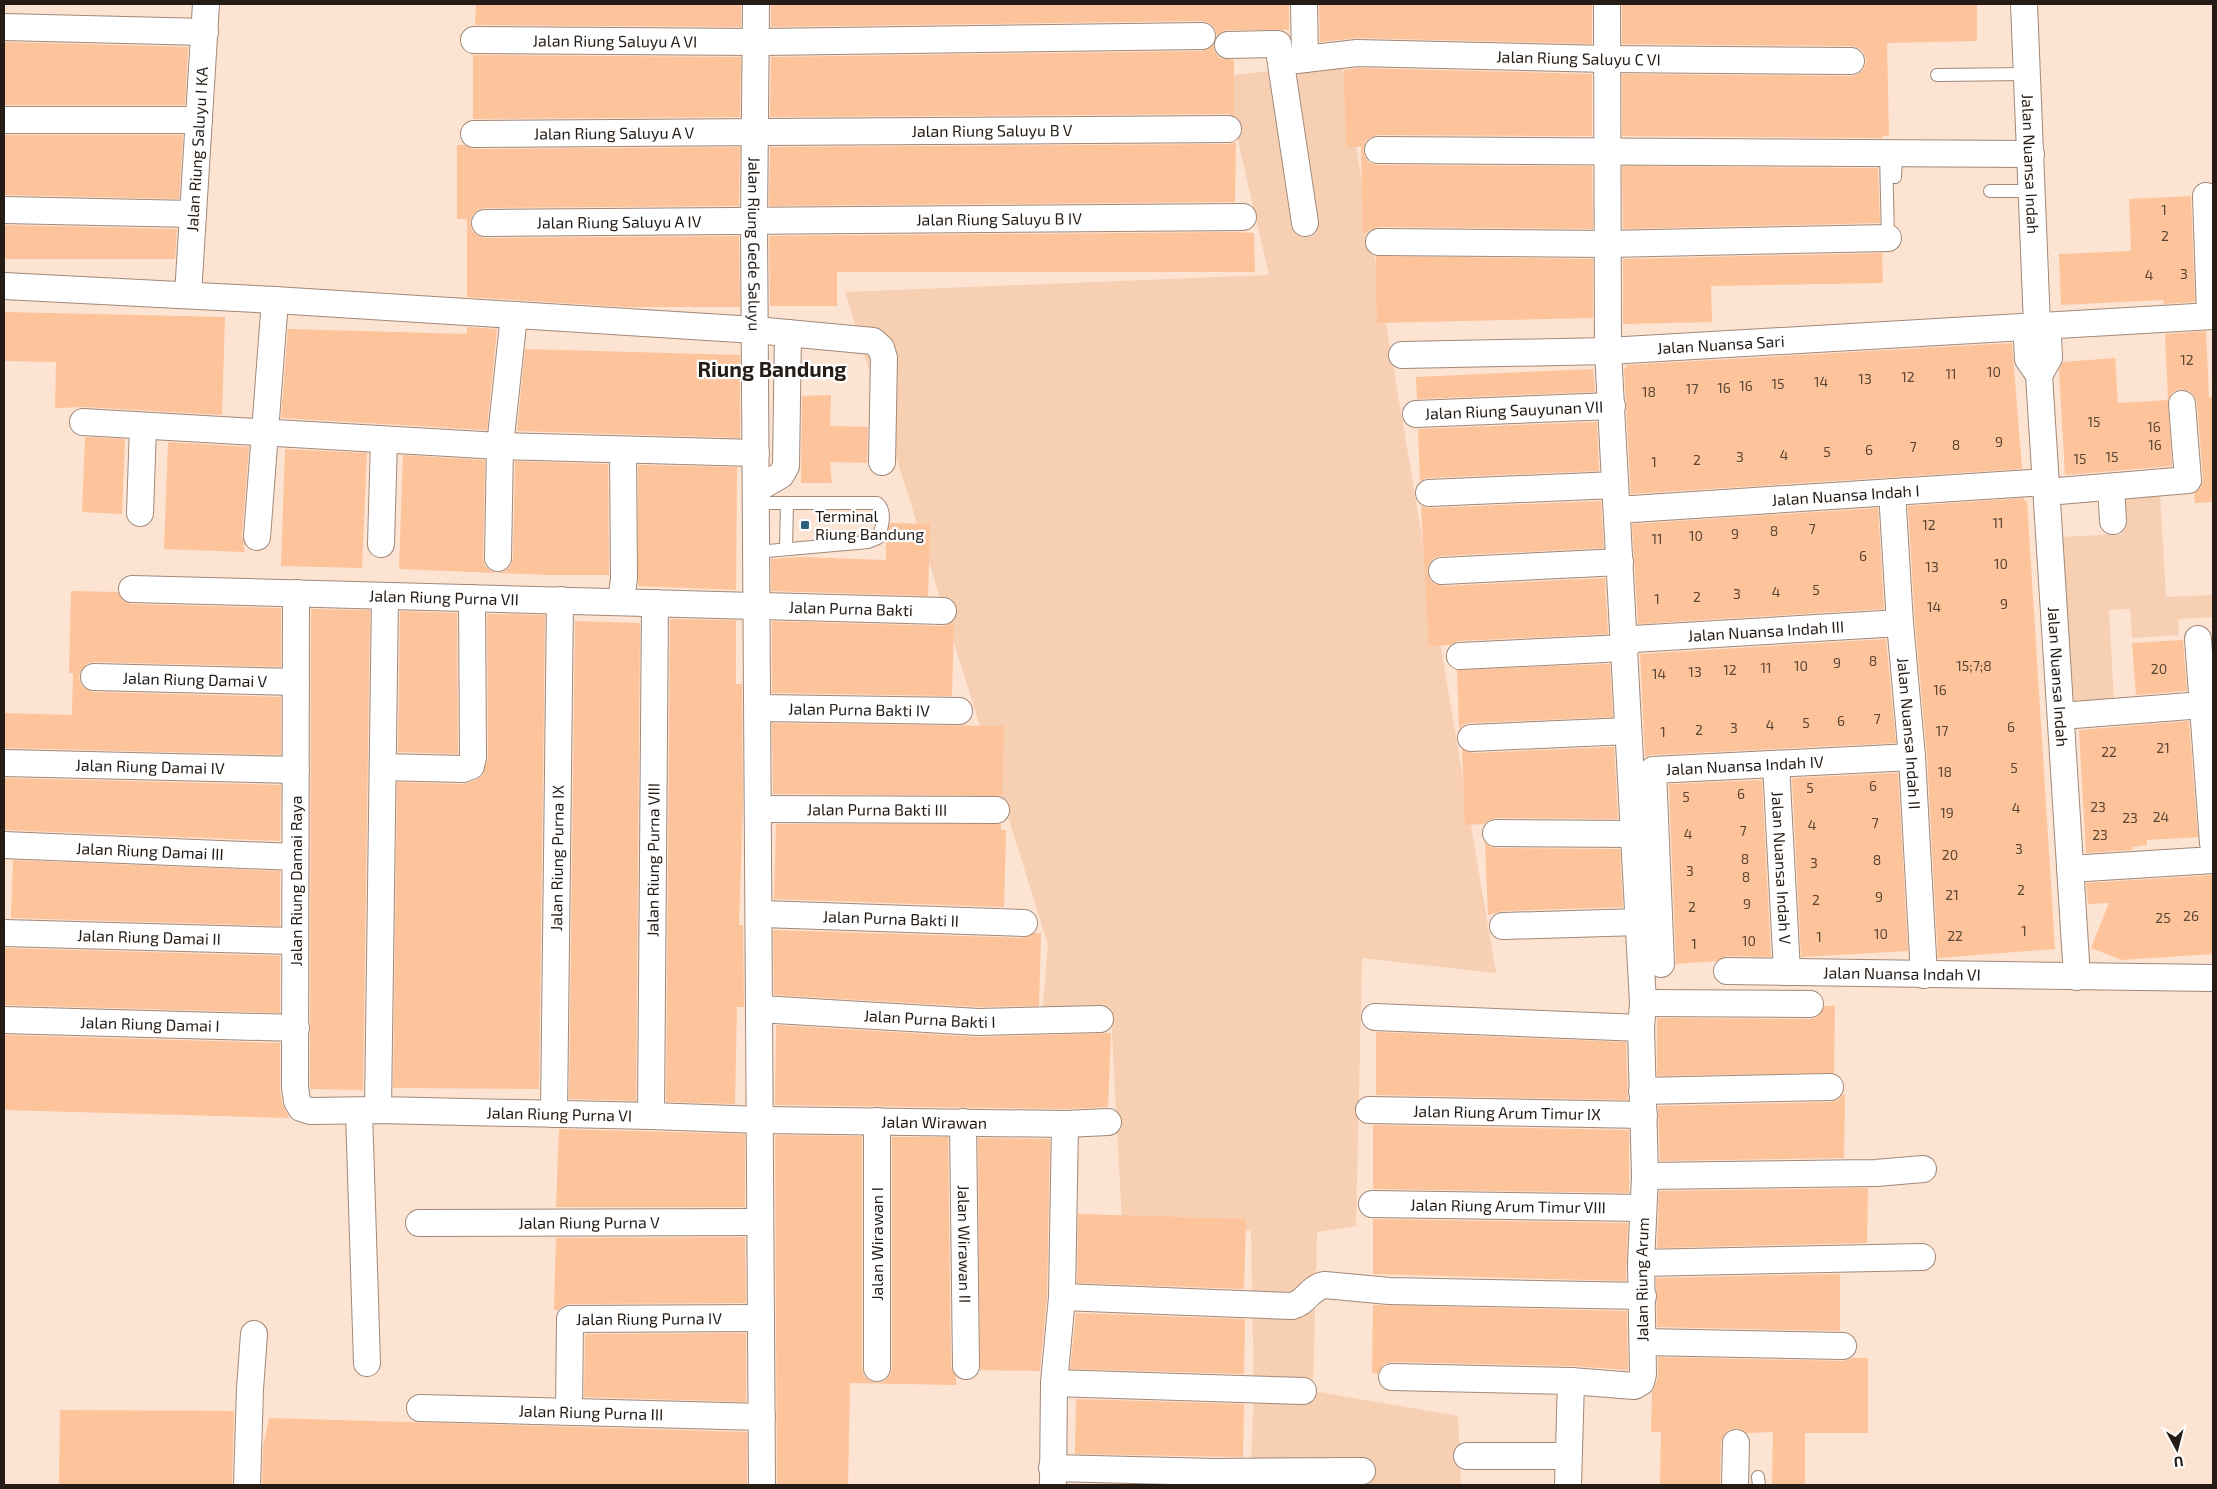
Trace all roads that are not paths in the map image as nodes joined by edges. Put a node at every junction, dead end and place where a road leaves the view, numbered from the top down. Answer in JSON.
{"nodes":[{"id":1,"x":206,"y":4,"type":"edge"},
{"id":2,"x":756,"y":4,"type":"edge"},
{"id":3,"x":1304,"y":4,"type":"edge"},
{"id":4,"x":1607,"y":4,"type":"edge"},
{"id":5,"x":2024,"y":4,"type":"edge"},
{"id":6,"x":4,"y":27,"type":"edge"},
{"id":7,"x":205,"y":32,"type":"junction"},
{"id":8,"x":1202,"y":36,"type":"dead end"},
{"id":9,"x":474,"y":40,"type":"dead end"},
{"id":10,"x":756,"y":42,"type":"junction"},
{"id":11,"x":1228,"y":45,"type":"dead end"},
{"id":12,"x":1607,"y":59,"type":"junction"},
{"id":13,"x":1293,"y":60,"type":"junction"},
{"id":14,"x":1852,"y":61,"type":"dead end"},
{"id":15,"x":2028,"y":74,"type":"junction"},
{"id":16,"x":1937,"y":75,"type":"dead end"},
{"id":17,"x":4,"y":120,"type":"edge"},
{"id":18,"x":199,"y":120,"type":"junction"},
{"id":19,"x":1228,"y":129,"type":"dead end"},
{"id":20,"x":755,"y":132,"type":"junction"},
{"id":21,"x":474,"y":134,"type":"dead end"},
{"id":22,"x":1378,"y":150,"type":"dead end"},
{"id":23,"x":1608,"y":150,"type":"junction"},
{"id":24,"x":2031,"y":154,"type":"junction"},
{"id":25,"x":1892,"y":161,"type":"junction"},
{"id":26,"x":1990,"y":191,"type":"dead end"},
{"id":27,"x":2032,"y":192,"type":"junction"},
{"id":28,"x":2206,"y":196,"type":"dead end"},
{"id":29,"x":4,"y":210,"type":"edge"},
{"id":30,"x":193,"y":214,"type":"junction"},
{"id":31,"x":1243,"y":216,"type":"dead end"},
{"id":32,"x":754,"y":222,"type":"junction"},
{"id":33,"x":485,"y":223,"type":"dead end"},
{"id":34,"x":1305,"y":223,"type":"dead end"},
{"id":35,"x":1888,"y":238,"type":"joint"},
{"id":36,"x":1380,"y":242,"type":"dead end"},
{"id":37,"x":1608,"y":244,"type":"junction"},
{"id":38,"x":4,"y":286,"type":"edge"},
{"id":39,"x":188,"y":295,"type":"junction"},
{"id":40,"x":275,"y":300,"type":"junction"},
{"id":41,"x":514,"y":315,"type":"junction"},
{"id":42,"x":2212,"y":316,"type":"edge"},
{"id":43,"x":755,"y":330,"type":"junction"},
{"id":44,"x":2032,"y":332,"type":"junction"},
{"id":45,"x":788,"y":333,"type":"junction"},
{"id":46,"x":1608,"y":351,"type":"junction"},
{"id":47,"x":1402,"y":355,"type":"dead end"},
{"id":48,"x":2182,"y":404,"type":"dead end"},
{"id":49,"x":1612,"y":406,"type":"junction"},
{"id":50,"x":1416,"y":414,"type":"dead end"},
{"id":51,"x":83,"y":422,"type":"dead end"},
{"id":52,"x":143,"y":427,"type":"junction"},
{"id":53,"x":265,"y":433,"type":"junction"},
{"id":54,"x":384,"y":440,"type":"junction"},
{"id":55,"x":500,"y":446,"type":"junction"},
{"id":56,"x":623,"y":450,"type":"junction"},
{"id":57,"x":756,"y":453,"type":"junction"},
{"id":58,"x":882,"y":462,"type":"dead end"},
{"id":59,"x":1616,"y":485,"type":"junction"},
{"id":60,"x":2046,"y":487,"type":"junction"},
{"id":61,"x":2111,"y":487,"type":"junction"},
{"id":62,"x":1892,"y":492,"type":"junction"},
{"id":63,"x":1429,"y":493,"type":"dead end"},
{"id":64,"x":757,"y":496,"type":"junction"},
{"id":65,"x":787,"y":503,"type":"junction"},
{"id":66,"x":1617,"y":510,"type":"junction"},
{"id":67,"x":140,"y":513,"type":"dead end"},
{"id":68,"x":2113,"y":521,"type":"dead end"},
{"id":69,"x":257,"y":537,"type":"dead end"},
{"id":70,"x":381,"y":544,"type":"dead end"},
{"id":71,"x":786,"y":549,"type":"junction"},
{"id":72,"x":757,"y":552,"type":"junction"},
{"id":73,"x":498,"y":558,"type":"dead end"},
{"id":74,"x":1620,"y":562,"type":"junction"},
{"id":75,"x":1442,"y":571,"type":"dead end"},
{"id":76,"x":132,"y":589,"type":"dead end"},
{"id":77,"x":622,"y":592,"type":"junction"},
{"id":78,"x":296,"y":593,"type":"junction"},
{"id":79,"x":386,"y":596,"type":"junction"},
{"id":80,"x":472,"y":598,"type":"junction"},
{"id":81,"x":560,"y":600,"type":"junction"},
{"id":82,"x":654,"y":603,"type":"junction"},
{"id":83,"x":757,"y":606,"type":"junction"},
{"id":84,"x":942,"y":611,"type":"dead end"},
{"id":85,"x":1900,"y":622,"type":"junction"},
{"id":86,"x":2198,"y":639,"type":"dead end"},
{"id":87,"x":1628,"y":644,"type":"junction"},
{"id":88,"x":1460,"y":656,"type":"dead end"},
{"id":89,"x":94,"y":677,"type":"dead end"},
{"id":90,"x":296,"y":682,"type":"junction"},
{"id":91,"x":2203,"y":705,"type":"junction"},
{"id":92,"x":758,"y":708,"type":"junction"},
{"id":93,"x":960,"y":711,"type":"dead end"},
{"id":94,"x":2061,"y":716,"type":"junction"},
{"id":95,"x":1628,"y":730,"type":"junction"},
{"id":96,"x":1471,"y":738,"type":"dead end"},
{"id":97,"x":1912,"y":757,"type":"junction"},
{"id":98,"x":4,"y":763,"type":"edge"},
{"id":99,"x":1776,"y":764,"type":"junction"},
{"id":100,"x":383,"y":767,"type":"junction"},
{"id":101,"x":296,"y":770,"type":"junction"},
{"id":102,"x":758,"y":809,"type":"junction"},
{"id":103,"x":996,"y":810,"type":"dead end"},
{"id":104,"x":1496,"y":833,"type":"dead end"},
{"id":105,"x":1634,"y":834,"type":"junction"},
{"id":106,"x":2213,"y":843,"type":"edge"},
{"id":107,"x":4,"y":845,"type":"edge"},
{"id":108,"x":295,"y":857,"type":"junction"},
{"id":109,"x":2213,"y":860,"type":"edge"},
{"id":110,"x":2070,"y":869,"type":"junction"},
{"id":111,"x":759,"y":914,"type":"junction"},
{"id":112,"x":1639,"y":922,"type":"junction"},
{"id":113,"x":1024,"y":923,"type":"dead end"},
{"id":114,"x":1503,"y":926,"type":"dead end"},
{"id":115,"x":4,"y":934,"type":"edge"},
{"id":116,"x":294,"y":941,"type":"junction"},
{"id":117,"x":1661,"y":964,"type":"dead end"},
{"id":118,"x":1727,"y":971,"type":"dead end"},
{"id":119,"x":1787,"y":972,"type":"junction"},
{"id":120,"x":1924,"y":974,"type":"junction"},
{"id":121,"x":2077,"y":977,"type":"junction"},
{"id":122,"x":2213,"y":978,"type":"edge"},
{"id":123,"x":1810,"y":1004,"type":"dead end"},
{"id":124,"x":760,"y":1009,"type":"junction"},
{"id":125,"x":1642,"y":1015,"type":"junction"},
{"id":126,"x":1375,"y":1017,"type":"dead end"},
{"id":127,"x":4,"y":1020,"type":"edge"},
{"id":128,"x":1100,"y":1020,"type":"dead end"},
{"id":129,"x":296,"y":1028,"type":"junction"},
{"id":130,"x":1830,"y":1087,"type":"dead end"},
{"id":131,"x":1643,"y":1103,"type":"junction"},
{"id":132,"x":1369,"y":1110,"type":"dead end"},
{"id":133,"x":368,"y":1111,"type":"junction"},
{"id":134,"x":554,"y":1114,"type":"junction"},
{"id":135,"x":651,"y":1116,"type":"junction"},
{"id":136,"x":760,"y":1120,"type":"junction"},
{"id":137,"x":877,"y":1121,"type":"junction"},
{"id":138,"x":963,"y":1122,"type":"junction"},
{"id":139,"x":1108,"y":1122,"type":"dead end"},
{"id":140,"x":1065,"y":1124,"type":"junction"},
{"id":141,"x":1923,"y":1170,"type":"dead end"},
{"id":142,"x":1644,"y":1176,"type":"junction"},
{"id":143,"x":1372,"y":1204,"type":"dead end"},
{"id":144,"x":1643,"y":1208,"type":"junction"},
{"id":145,"x":760,"y":1222,"type":"junction"},
{"id":146,"x":418,"y":1223,"type":"dead end"},
{"id":147,"x":1922,"y":1257,"type":"dead end"},
{"id":148,"x":1642,"y":1263,"type":"junction"},
{"id":149,"x":1643,"y":1296,"type":"junction"},
{"id":150,"x":1062,"y":1297,"type":"junction"},
{"id":151,"x":761,"y":1318,"type":"junction"},
{"id":152,"x":254,"y":1334,"type":"dead end"},
{"id":153,"x":1643,"y":1342,"type":"junction"},
{"id":154,"x":1843,"y":1346,"type":"dead end"},
{"id":155,"x":367,"y":1363,"type":"dead end"},
{"id":156,"x":966,"y":1366,"type":"dead end"},
{"id":157,"x":877,"y":1368,"type":"dead end"},
{"id":158,"x":1392,"y":1377,"type":"dead end"},
{"id":159,"x":1571,"y":1381,"type":"junction"},
{"id":160,"x":1054,"y":1383,"type":"junction"},
{"id":161,"x":1303,"y":1391,"type":"dead end"},
{"id":162,"x":420,"y":1408,"type":"dead end"},
{"id":163,"x":569,"y":1411,"type":"junction"},
{"id":164,"x":762,"y":1417,"type":"junction"},
{"id":165,"x":1736,"y":1443,"type":"dead end"},
{"id":166,"x":1467,"y":1456,"type":"dead end"},
{"id":167,"x":1568,"y":1456,"type":"junction"},
{"id":168,"x":1362,"y":1471,"type":"dead end"},
{"id":169,"x":1052,"y":1477,"type":"edge"},
{"id":170,"x":1751,"y":1482,"type":"edge"},
{"id":171,"x":247,"y":1485,"type":"edge"},
{"id":172,"x":762,"y":1485,"type":"edge"},
{"id":173,"x":1568,"y":1485,"type":"edge"}],
"edges":[{"from":1,"to":7,"type":"street","name":"Jalan Riung Saluyu I KA"},
{"from":2,"to":10,"type":"street","name":"Jalan Riung Gede Saluyu"},
{"from":3,"to":13,"type":"street"},
{"from":4,"to":12,"type":"street","name":"Jalan Riung Arum"},
{"from":5,"to":15,"type":"street","name":"Jalan Nuansa Indah"},
{"from":6,"to":7,"type":"street"},
{"from":7,"to":18,"type":"street","name":"Jalan Riung Saluyu I KA"},
{"from":8,"to":10,"type":"street"},
{"from":9,"to":10,"type":"street","name":"Jalan Riung Saluyu A VI"},
{"from":10,"to":20,"type":"street","name":"Jalan Riung Gede Saluyu"},
{"from":11,"to":13,"type":"street"},
{"from":12,"to":13,"type":"street","name":"Jalan Riung Saluyu C VI"},
{"from":12,"to":14,"type":"street","name":"Jalan Riung Saluyu C VI"},
{"from":12,"to":23,"type":"street","name":"Jalan Riung Arum"},
{"from":13,"to":34,"type":"street"},
{"from":15,"to":16,"type":"lane"},
{"from":15,"to":24,"type":"street","name":"Jalan Nuansa Indah"},
{"from":17,"to":18,"type":"street"},
{"from":18,"to":30,"type":"street","name":"Jalan Riung Saluyu I KA"},
{"from":19,"to":20,"type":"street","name":"Jalan Riung Saluyu B V"},
{"from":20,"to":21,"type":"street","name":"Jalan Riung Saluyu A V"},
{"from":20,"to":32,"type":"street","name":"Jalan Riung Gede Saluyu"},
{"from":22,"to":23,"type":"street"},
{"from":23,"to":25,"type":"street"},
{"from":23,"to":37,"type":"street","name":"Jalan Riung Arum"},
{"from":24,"to":25,"type":"street"},
{"from":24,"to":27,"type":"street","name":"Jalan Nuansa Indah"},
{"from":25,"to":35,"type":"lane"},
{"from":26,"to":27,"type":"lane"},
{"from":27,"to":44,"type":"street","name":"Jalan Nuansa Indah"},
{"from":28,"to":42,"type":"street"},
{"from":29,"to":30,"type":"street"},
{"from":30,"to":39,"type":"street","name":"Jalan Riung Saluyu I KA"},
{"from":31,"to":32,"type":"street","name":"Jalan Riung Saluyu B IV"},
{"from":32,"to":33,"type":"street","name":"Jalan Riung Saluyu A IV"},
{"from":32,"to":43,"type":"street","name":"Jalan Riung Gede Saluyu"},
{"from":35,"to":37,"type":"street"},
{"from":36,"to":37,"type":"street"},
{"from":37,"to":46,"type":"street","name":"Jalan Riung Arum"},
{"from":38,"to":39,"type":"street"},
{"from":39,"to":40,"type":"street"},
{"from":40,"to":41,"type":"street"},
{"from":40,"to":53,"type":"street"},
{"from":41,"to":43,"type":"street"},
{"from":41,"to":55,"type":"street"},
{"from":42,"to":44,"type":"street","name":"Jalan Nuansa Sari"},
{"from":43,"to":45,"type":"street","name":"Jalan Riung Gede Saluyu"},
{"from":43,"to":57,"type":"street"},
{"from":44,"to":46,"type":"street","name":"Jalan Nuansa Sari"},
{"from":44,"to":60,"type":"street","name":"Jalan Nuansa Indah"},
{"from":45,"to":58,"type":"street","name":"Jalan Riung Gede Saluyu"},
{"from":45,"to":64,"type":"street"},
{"from":46,"to":47,"type":"street","name":"Jalan Nuansa Sari"},
{"from":46,"to":49,"type":"street","name":"Jalan Riung Arum"},
{"from":48,"to":61,"type":"street","name":"Jalan Nuansa Indah I"},
{"from":49,"to":50,"type":"street","name":"Jalan Riung Sauyunan VII"},
{"from":49,"to":59,"type":"street","name":"Jalan Riung Arum"},
{"from":51,"to":52,"type":"street"},
{"from":52,"to":53,"type":"street"},
{"from":52,"to":67,"type":"street"},
{"from":53,"to":54,"type":"street"},
{"from":53,"to":69,"type":"street"},
{"from":54,"to":55,"type":"street"},
{"from":54,"to":70,"type":"street"},
{"from":55,"to":56,"type":"street"},
{"from":55,"to":73,"type":"street"},
{"from":56,"to":57,"type":"street"},
{"from":56,"to":77,"type":"street"},
{"from":57,"to":64,"type":"street"},
{"from":59,"to":63,"type":"street"},
{"from":59,"to":66,"type":"street","name":"Jalan Riung Arum"},
{"from":60,"to":61,"type":"street","name":"Jalan Nuansa Indah I"},
{"from":60,"to":62,"type":"street","name":"Jalan Nuansa Indah I"},
{"from":60,"to":94,"type":"street","name":"Jalan Nuansa Indah"},
{"from":61,"to":68,"type":"street"},
{"from":62,"to":66,"type":"street","name":"Jalan Nuansa Indah I"},
{"from":62,"to":85,"type":"street","name":"Jalan Nuansa Indah II"},
{"from":64,"to":65,"type":"lane"},
{"from":64,"to":72,"type":"street"},
{"from":65,"to":71,"type":"lane"},
{"from":65,"to":71,"type":"lane"},
{"from":66,"to":74,"type":"street","name":"Jalan Riung Arum"},
{"from":71,"to":72,"type":"lane"},
{"from":72,"to":83,"type":"street"},
{"from":74,"to":75,"type":"street"},
{"from":74,"to":87,"type":"street","name":"Jalan Riung Arum"},
{"from":76,"to":78,"type":"street","name":"Jalan Riung Purna VII"},
{"from":77,"to":81,"type":"street","name":"Jalan Riung Purna VII"},
{"from":77,"to":82,"type":"street","name":"Jalan Riung Purna VII"},
{"from":78,"to":79,"type":"street","name":"Jalan Riung Purna VII"},
{"from":78,"to":90,"type":"street","name":"Jalan Riung Damai Raya"},
{"from":79,"to":80,"type":"street","name":"Jalan Riung Purna VII"},
{"from":79,"to":100,"type":"street"},
{"from":80,"to":81,"type":"street","name":"Jalan Riung Purna VII"},
{"from":80,"to":100,"type":"street"},
{"from":81,"to":134,"type":"street","name":"Jalan Riung Purna IX"},
{"from":82,"to":83,"type":"street","name":"Jalan Riung Purna VII"},
{"from":82,"to":135,"type":"street","name":"Jalan Riung Purna VIII"},
{"from":83,"to":84,"type":"street","name":"Jalan Purna Bakti"},
{"from":83,"to":92,"type":"street"},
{"from":85,"to":87,"type":"street","name":"Jalan Nuansa Indah III"},
{"from":85,"to":97,"type":"street","name":"Jalan Nuansa Indah II"},
{"from":86,"to":91,"type":"street"},
{"from":87,"to":88,"type":"street","name":"Jalan Nuansa Indah III"},
{"from":87,"to":95,"type":"street","name":"Jalan Riung Arum"},
{"from":89,"to":90,"type":"street","name":"Jalan Riung Damai V"},
{"from":90,"to":101,"type":"street","name":"Jalan Riung Damai Raya"},
{"from":91,"to":94,"type":"street"},
{"from":91,"to":106,"type":"street"},
{"from":92,"to":93,"type":"street","name":"Jalan Purna Bakti IV"},
{"from":92,"to":102,"type":"street"},
{"from":94,"to":110,"type":"street","name":"Jalan Nuansa Indah"},
{"from":95,"to":96,"type":"street"},
{"from":95,"to":105,"type":"street","name":"Jalan Riung Arum"},
{"from":97,"to":99,"type":"street","name":"Jalan Nuansa Indah IV"},
{"from":97,"to":120,"type":"street","name":"Jalan Nuansa Indah II"},
{"from":98,"to":101,"type":"street","name":"Jalan Riung Damai IV"},
{"from":99,"to":117,"type":"street","name":"Jalan Nuansa Indah IV"},
{"from":99,"to":119,"type":"street","name":"Jalan Nuansa Indah V"},
{"from":100,"to":133,"type":"street"},
{"from":101,"to":108,"type":"street","name":"Jalan Riung Damai Raya"},
{"from":102,"to":103,"type":"street","name":"Jalan Purna Bakti III"},
{"from":102,"to":111,"type":"street"},
{"from":104,"to":105,"type":"street"},
{"from":105,"to":112,"type":"street","name":"Jalan Riung Arum"},
{"from":107,"to":108,"type":"street","name":"Jalan Riung Damai III"},
{"from":108,"to":116,"type":"street","name":"Jalan Riung Damai Raya"},
{"from":109,"to":110,"type":"street"},
{"from":110,"to":121,"type":"street","name":"Jalan Nuansa Indah"},
{"from":111,"to":113,"type":"street","name":"Jalan Purna Bakti II"},
{"from":111,"to":124,"type":"street"},
{"from":112,"to":114,"type":"street"},
{"from":112,"to":125,"type":"street","name":"Jalan Riung Arum"},
{"from":115,"to":116,"type":"street","name":"Jalan Riung Damai II"},
{"from":116,"to":129,"type":"street","name":"Jalan Riung Damai Raya"},
{"from":118,"to":119,"type":"street","name":"Jalan Nuansa Indah VI"},
{"from":119,"to":120,"type":"street","name":"Jalan Nuansa Indah VI"},
{"from":120,"to":121,"type":"street","name":"Jalan Nuansa Indah VI"},
{"from":121,"to":122,"type":"street","name":"Jalan Nuansa Indah VI"},
{"from":123,"to":125,"type":"street"},
{"from":124,"to":128,"type":"street","name":"Jalan Purna Bakti I"},
{"from":124,"to":136,"type":"street"},
{"from":125,"to":126,"type":"street"},
{"from":125,"to":131,"type":"street","name":"Jalan Riung Arum"},
{"from":127,"to":129,"type":"street","name":"Jalan Riung Damai I"},
{"from":129,"to":133,"type":"street","name":"Jalan Riung Damai Raya"},
{"from":130,"to":131,"type":"street","name":"Jalan Riung Arum Timur IX"},
{"from":131,"to":132,"type":"street","name":"Jalan Riung Arum Timur IX"},
{"from":131,"to":142,"type":"street","name":"Jalan Riung Arum"},
{"from":133,"to":134,"type":"street","name":"Jalan Riung Purna VI"},
{"from":133,"to":155,"type":"street"},
{"from":134,"to":135,"type":"street","name":"Jalan Riung Purna VI"},
{"from":135,"to":136,"type":"street","name":"Jalan Riung Purna VI"},
{"from":136,"to":137,"type":"street","name":"Jalan Wirawan"},
{"from":136,"to":145,"type":"street"},
{"from":137,"to":138,"type":"street","name":"Jalan Wirawan"},
{"from":137,"to":157,"type":"street","name":"Jalan Wirawan I"},
{"from":138,"to":140,"type":"street","name":"Jalan Wirawan"},
{"from":138,"to":156,"type":"street","name":"Jalan Wirawan II"},
{"from":139,"to":140,"type":"street","name":"Jalan Wirawan"},
{"from":140,"to":150,"type":"street"},
{"from":141,"to":142,"type":"street"},
{"from":142,"to":144,"type":"street","name":"Jalan Riung Arum"},
{"from":143,"to":144,"type":"street","name":"Jalan Riung Arum Timur VIII"},
{"from":144,"to":148,"type":"street","name":"Jalan Riung Arum"},
{"from":145,"to":146,"type":"street","name":"Jalan Riung Purna V"},
{"from":145,"to":151,"type":"street"},
{"from":147,"to":148,"type":"street"},
{"from":148,"to":149,"type":"street","name":"Jalan Riung Arum"},
{"from":149,"to":150,"type":"street"},
{"from":149,"to":153,"type":"street","name":"Jalan Riung Arum"},
{"from":150,"to":160,"type":"street"},
{"from":151,"to":163,"type":"street","name":"Jalan Riung Purna IV"},
{"from":151,"to":164,"type":"street"},
{"from":152,"to":171,"type":"street"},
{"from":153,"to":154,"type":"street"},
{"from":153,"to":159,"type":"street","name":"Jalan Riung Arum"},
{"from":158,"to":159,"type":"street"},
{"from":159,"to":167,"type":"street"},
{"from":160,"to":161,"type":"street"},
{"from":160,"to":169,"type":"street"},
{"from":162,"to":163,"type":"street","name":"Jalan Riung Purna III"},
{"from":163,"to":164,"type":"street","name":"Jalan Riung Purna III"},
{"from":164,"to":172,"type":"street"},
{"from":165,"to":170,"type":"street"},
{"from":166,"to":167,"type":"street"},
{"from":167,"to":173,"type":"street"},
{"from":168,"to":169,"type":"street"}]}
